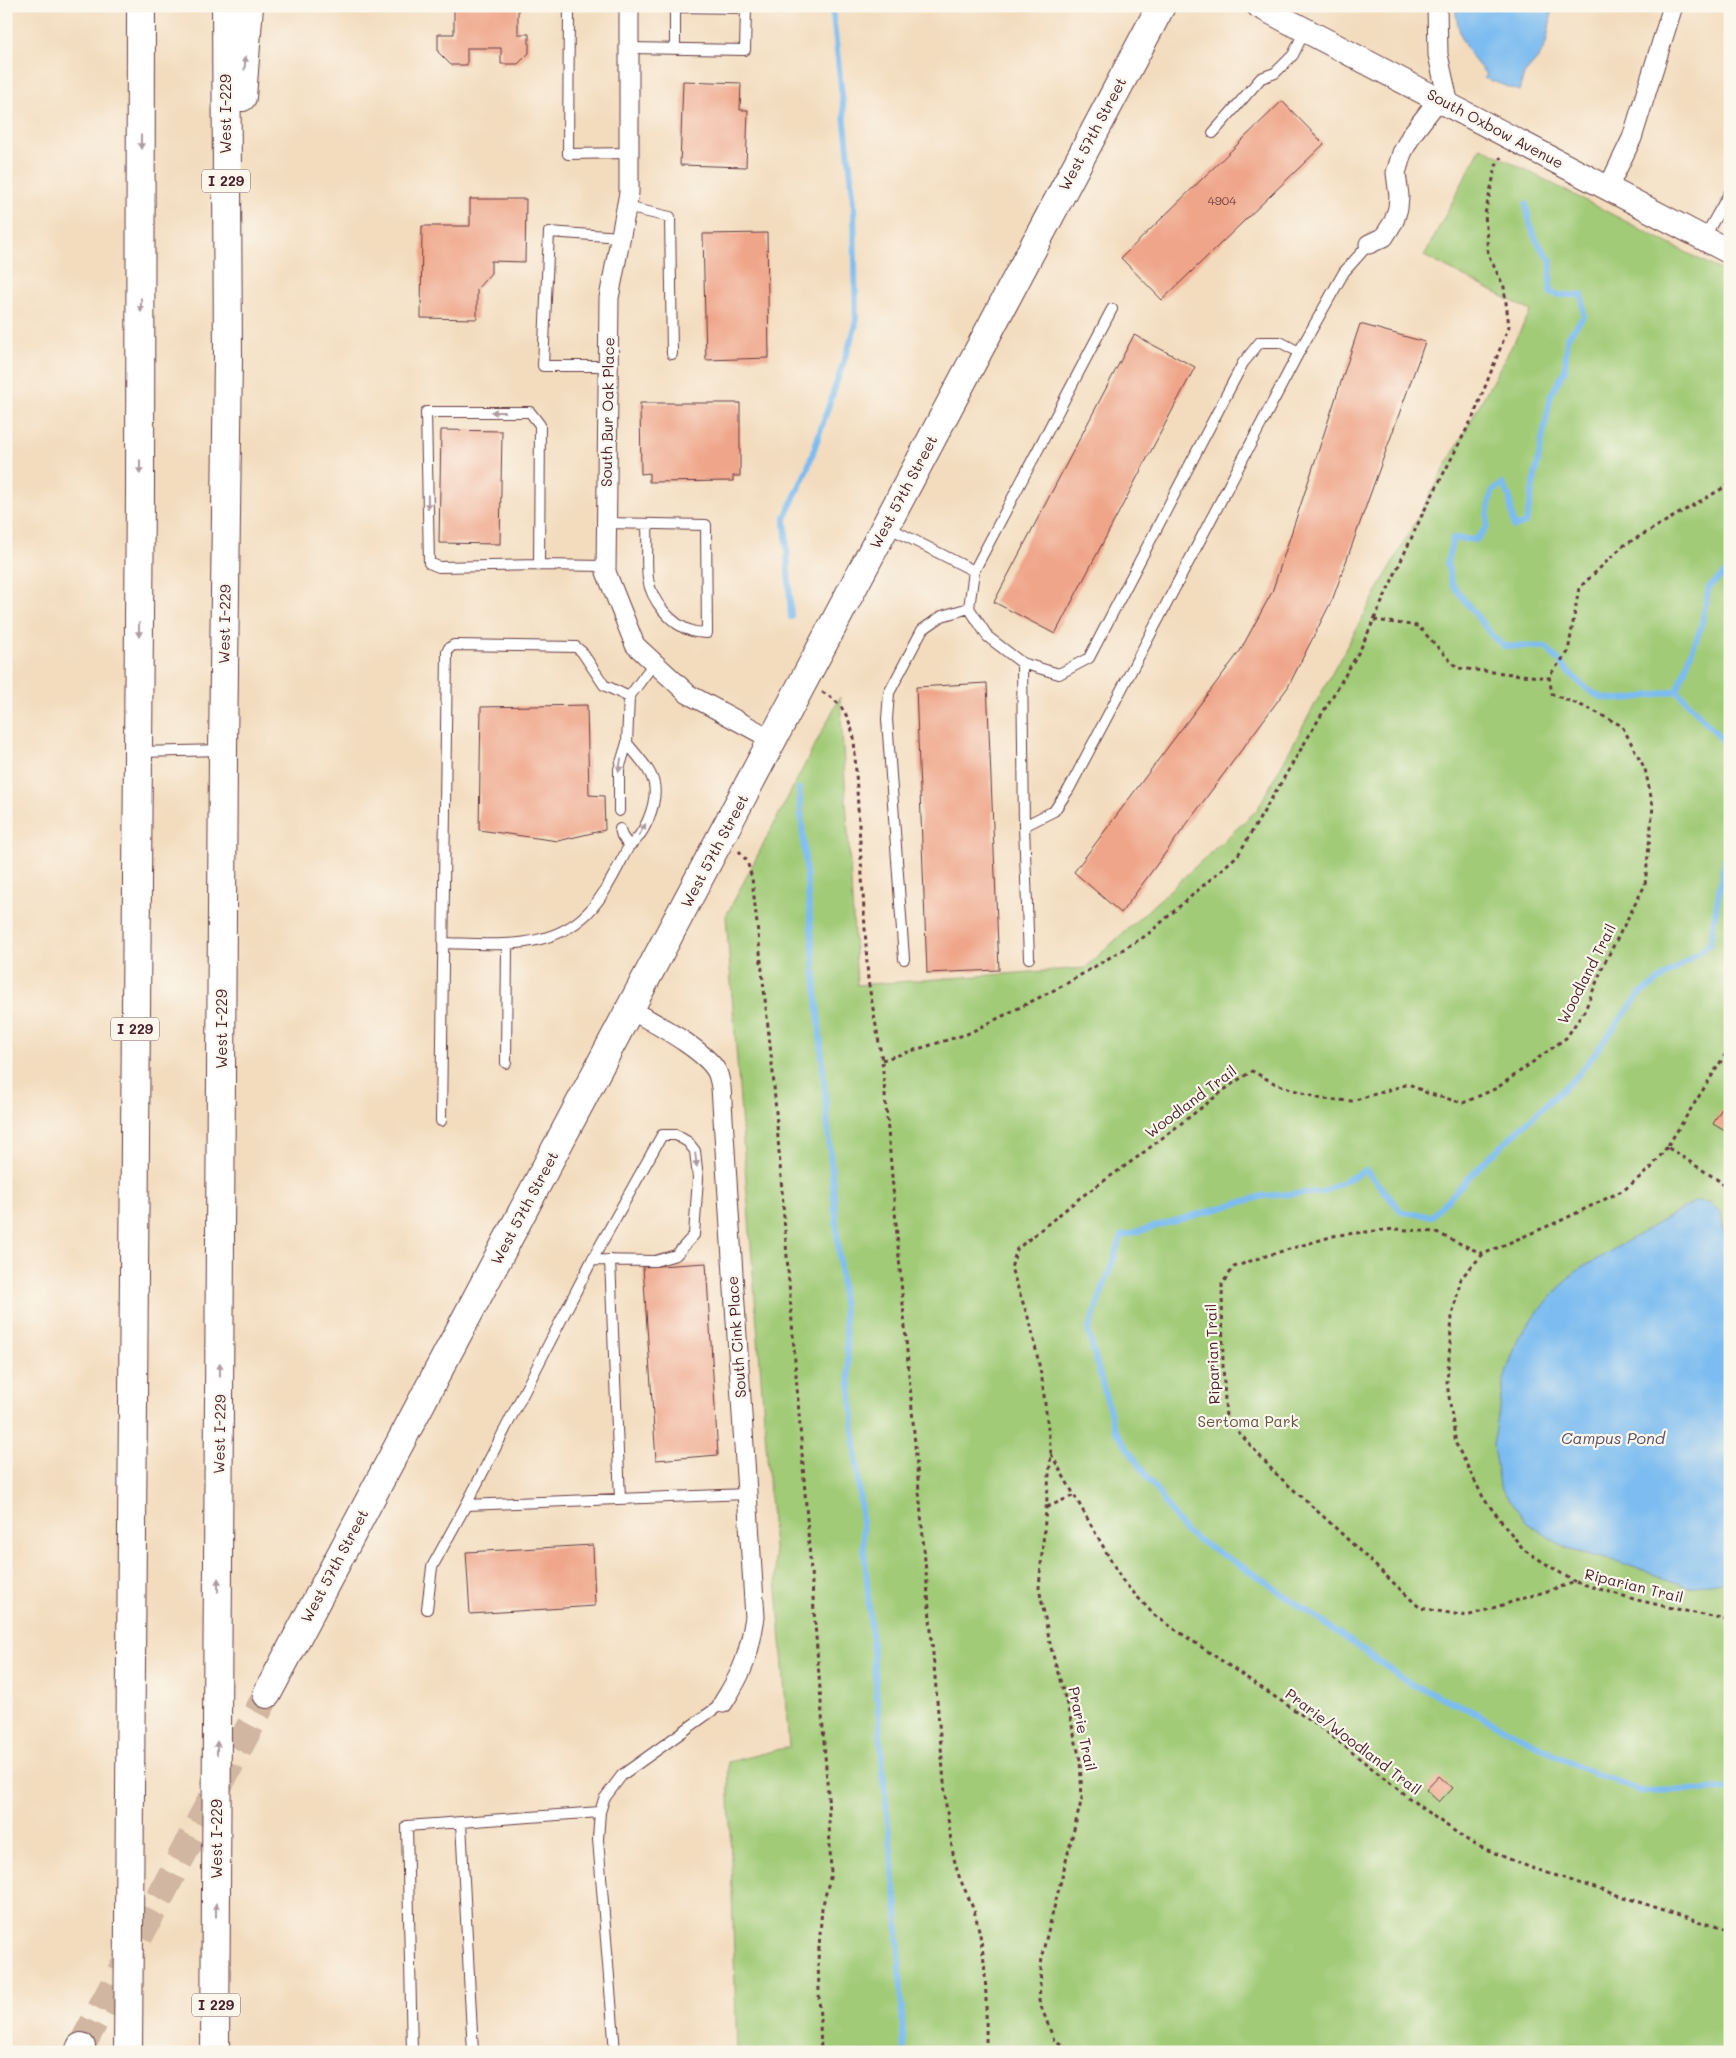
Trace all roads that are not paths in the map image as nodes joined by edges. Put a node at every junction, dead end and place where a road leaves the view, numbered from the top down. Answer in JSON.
{"nodes":[{"id":1,"x":136,"y":6,"type":"edge"},
{"id":2,"x":141,"y":6,"type":"edge"},
{"id":3,"x":226,"y":6,"type":"edge"},
{"id":4,"x":249,"y":6,"type":"edge"},
{"id":5,"x":569,"y":6,"type":"edge"},
{"id":6,"x":629,"y":6,"type":"edge"},
{"id":7,"x":1161,"y":6,"type":"edge"},
{"id":8,"x":1259,"y":6,"type":"edge"},
{"id":9,"x":1437,"y":6,"type":"edge"},
{"id":10,"x":1673,"y":6,"type":"edge"},
{"id":11,"x":1305,"y":30,"type":"junction"},
{"id":12,"x":629,"y":48,"type":"junction"},
{"id":13,"x":675,"y":49,"type":"junction"},
{"id":14,"x":1444,"y":102,"type":"junction"},
{"id":15,"x":141,"y":108,"type":"junction"},
{"id":16,"x":1213,"y":133,"type":"dead end"},
{"id":17,"x":629,"y":152,"type":"junction"},
{"id":18,"x":1608,"y":188,"type":"junction"},
{"id":19,"x":1730,"y":192,"type":"edge"},
{"id":20,"x":626,"y":207,"type":"junction"},
{"id":21,"x":621,"y":237,"type":"junction"},
{"id":22,"x":1704,"y":238,"type":"junction"},
{"id":23,"x":1369,"y":244,"type":"joint"},
{"id":24,"x":1730,"y":252,"type":"edge"},
{"id":25,"x":1112,"y":309,"type":"dead end"},
{"id":26,"x":1299,"y":352,"type":"junction"},
{"id":27,"x":672,"y":354,"type":"dead end"},
{"id":28,"x":228,"y":356,"type":"junction"},
{"id":29,"x":608,"y":366,"type":"junction"},
{"id":30,"x":606,"y":523,"type":"junction"},
{"id":31,"x":647,"y":524,"type":"junction"},
{"id":32,"x":886,"y":526,"type":"junction"},
{"id":33,"x":539,"y":565,"type":"junction"},
{"id":34,"x":606,"y":566,"type":"junction"},
{"id":35,"x":974,"y":571,"type":"junction"},
{"id":36,"x":969,"y":608,"type":"junction"},
{"id":37,"x":654,"y":663,"type":"junction"},
{"id":38,"x":1022,"y":663,"type":"junction"},
{"id":39,"x":629,"y":697,"type":"junction"},
{"id":40,"x":773,"y":740,"type":"junction"},
{"id":41,"x":627,"y":742,"type":"junction"},
{"id":42,"x":224,"y":750,"type":"junction"},
{"id":43,"x":138,"y":752,"type":"junction"},
{"id":44,"x":619,"y":811,"type":"dead end"},
{"id":45,"x":1024,"y":826,"type":"junction"},
{"id":46,"x":620,"y":829,"type":"dead end"},
{"id":47,"x":630,"y":846,"type":"junction"},
{"id":48,"x":443,"y":943,"type":"junction"},
{"id":49,"x":508,"y":944,"type":"junction"},
{"id":50,"x":1029,"y":958,"type":"dead end"},
{"id":51,"x":904,"y":959,"type":"dead end"},
{"id":52,"x":630,"y":1009,"type":"junction"},
{"id":53,"x":506,"y":1063,"type":"dead end"},
{"id":54,"x":441,"y":1121,"type":"dead end"},
{"id":55,"x":592,"y":1260,"type":"junction"},
{"id":56,"x":610,"y":1260,"type":"junction"},
{"id":57,"x":748,"y":1494,"type":"junction"},
{"id":58,"x":620,"y":1499,"type":"junction"},
{"id":59,"x":466,"y":1505,"type":"junction"},
{"id":60,"x":427,"y":1609,"type":"dead end"},
{"id":61,"x":267,"y":1694,"type":"tunnel mouth"},
{"id":62,"x":724,"y":1702,"type":"joint"},
{"id":63,"x":600,"y":1812,"type":"junction"},
{"id":64,"x":460,"y":1823,"type":"junction"},
{"id":65,"x":128,"y":2052,"type":"edge"},
{"id":66,"x":215,"y":2052,"type":"edge"},
{"id":67,"x":412,"y":2052,"type":"edge"},
{"id":68,"x":474,"y":2052,"type":"edge"},
{"id":69,"x":615,"y":2052,"type":"edge"}],
"edges":[{"from":1,"to":15,"type":"main road"},
{"from":2,"to":15,"type":"main road","number":"I 229"},
{"from":3,"to":28,"type":"main road","name":"West I-229","number":"I 229"},
{"from":28,"to":4,"type":"main road","one_way":true},
{"from":5,"to":17,"type":"lane"},
{"from":6,"to":12,"type":"street","name":"South Bur Oak Place"},
{"from":7,"to":32,"type":"main road","name":"West 57th Street"},
{"from":8,"to":11,"type":"street","name":"South Oxbow Avenue"},
{"from":9,"to":14,"type":"street"},
{"from":10,"to":18,"type":"street"},
{"from":11,"to":14,"type":"street","name":"South Oxbow Avenue"},
{"from":11,"to":16,"type":"lane"},
{"from":12,"to":13,"type":"lane"},
{"from":12,"to":17,"type":"street","name":"South Bur Oak Place"},
{"from":13,"to":13,"type":"lane"},
{"from":14,"to":18,"type":"street","name":"South Oxbow Avenue"},
{"from":14,"to":23,"type":"street"},
{"from":15,"to":43,"type":"main road","number":"I 229","one_way":true},
{"from":17,"to":20,"type":"street","name":"South Bur Oak Place"},
{"from":18,"to":22,"type":"street","name":"South Oxbow Avenue"},
{"from":19,"to":22,"type":"lane"},
{"from":20,"to":21,"type":"street","name":"South Bur Oak Place"},
{"from":20,"to":27,"type":"lane"},
{"from":21,"to":29,"type":"street","name":"South Bur Oak Place"},
{"from":21,"to":29,"type":"lane"},
{"from":22,"to":24,"type":"street","name":"South Oxbow Avenue"},
{"from":23,"to":26,"type":"lane"},
{"from":25,"to":35,"type":"lane"},
{"from":26,"to":38,"type":"lane"},
{"from":26,"to":45,"type":"lane"},
{"from":28,"to":42,"type":"main road","name":"West I-229","number":"I 229"},
{"from":29,"to":30,"type":"street","name":"South Bur Oak Place"},
{"from":30,"to":31,"type":"lane"},
{"from":30,"to":34,"type":"street","name":"South Bur Oak Place"},
{"from":31,"to":31,"type":"lane"},
{"from":32,"to":35,"type":"lane"},
{"from":32,"to":40,"type":"main road","name":"West 57th Street"},
{"from":33,"to":33,"type":"lane","one_way":true},
{"from":33,"to":34,"type":"lane"},
{"from":34,"to":37,"type":"street","name":"South Bur Oak Place"},
{"from":35,"to":36,"type":"lane"},
{"from":36,"to":38,"type":"lane"},
{"from":36,"to":51,"type":"lane"},
{"from":37,"to":39,"type":"lane"},
{"from":37,"to":40,"type":"street","name":"South Bur Oak Place"},
{"from":38,"to":45,"type":"lane"},
{"from":39,"to":41,"type":"lane"},
{"from":39,"to":48,"type":"lane"},
{"from":40,"to":52,"type":"main road","name":"West 57th Street"},
{"from":41,"to":44,"type":"lane","one_way":true},
{"from":47,"to":41,"type":"lane","one_way":true},
{"from":42,"to":43,"type":"lane"},
{"from":66,"to":42,"type":"main road","name":"West I-229","number":"I 229","one_way":true},
{"from":43,"to":65,"type":"main road","number":"I 229"},
{"from":45,"to":50,"type":"lane"},
{"from":46,"to":47,"type":"lane"},
{"from":47,"to":49,"type":"lane"},
{"from":48,"to":49,"type":"lane"},
{"from":48,"to":54,"type":"lane"},
{"from":49,"to":53,"type":"lane"},
{"from":52,"to":57,"type":"street","name":"South Cink Place"},
{"from":52,"to":61,"type":"main road","name":"West 57th Street"},
{"from":55,"to":56,"type":"lane"},
{"from":55,"to":56,"type":"lane","one_way":true},
{"from":55,"to":59,"type":"lane"},
{"from":56,"to":58,"type":"lane"},
{"from":57,"to":58,"type":"lane"},
{"from":57,"to":62,"type":"street","name":"South Cink Place"},
{"from":58,"to":59,"type":"lane"},
{"from":59,"to":60,"type":"lane"},
{"from":62,"to":63,"type":"lane"},
{"from":63,"to":64,"type":"lane"},
{"from":63,"to":69,"type":"lane"},
{"from":64,"to":67,"type":"lane"},
{"from":64,"to":68,"type":"lane"}]}
